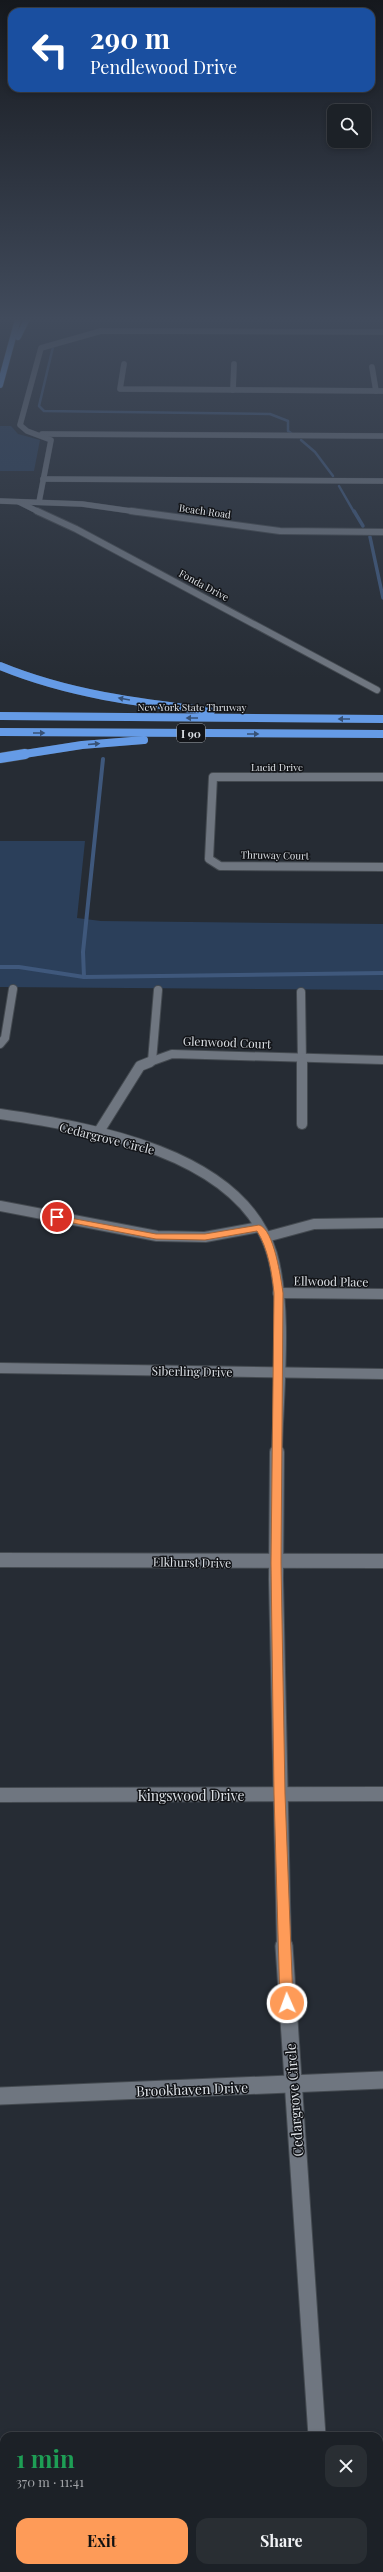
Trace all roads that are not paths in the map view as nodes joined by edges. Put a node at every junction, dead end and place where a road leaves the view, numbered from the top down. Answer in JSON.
{"nodes":[{"id":1,"x":48,"y":439,"type":"edge"},
{"id":2,"x":43,"y":479,"type":"junction"},
{"id":3,"x":383,"y":481,"type":"edge"},
{"id":4,"x":0,"y":501,"type":"edge"},
{"id":5,"x":19,"y":502,"type":"junction"},
{"id":6,"x":39,"y":502,"type":"junction"},
{"id":7,"x":383,"y":532,"type":"edge"},
{"id":8,"x":0,"y":666,"type":"edge"},
{"id":9,"x":377,"y":690,"type":"dead end"},
{"id":10,"x":0,"y":716,"type":"edge"},
{"id":11,"x":273,"y":718,"type":"junction"},
{"id":12,"x":383,"y":719,"type":"edge"},
{"id":13,"x":0,"y":732,"type":"edge"},
{"id":14,"x":230,"y":734,"type":"junction"},
{"id":15,"x":383,"y":734,"type":"edge"},
{"id":16,"x":0,"y":758,"type":"edge"},
{"id":17,"x":383,"y":777,"type":"edge"},
{"id":18,"x":212,"y":818,"type":"joint"},
{"id":19,"x":383,"y":867,"type":"edge"},
{"id":20,"x":13,"y":989,"type":"dead end"},
{"id":21,"x":158,"y":990,"type":"dead end"},
{"id":22,"x":301,"y":992,"type":"dead end"},
{"id":23,"x":0,"y":1044,"type":"edge"},
{"id":24,"x":302,"y":1058,"type":"junction"},
{"id":25,"x":383,"y":1060,"type":"edge"},
{"id":26,"x":152,"y":1061,"type":"junction"},
{"id":27,"x":0,"y":1114,"type":"edge"},
{"id":28,"x":302,"y":1124,"type":"dead end"},
{"id":29,"x":98,"y":1133,"type":"junction"},
{"id":30,"x":0,"y":1206,"type":"edge"},
{"id":31,"x":383,"y":1223,"type":"edge"},
{"id":32,"x":262,"y":1232,"type":"junction"},
{"id":33,"x":278,"y":1293,"type":"junction"},
{"id":34,"x":383,"y":1294,"type":"edge"},
{"id":35,"x":0,"y":1368,"type":"edge"},
{"id":36,"x":278,"y":1372,"type":"junction"},
{"id":37,"x":383,"y":1374,"type":"edge"},
{"id":38,"x":0,"y":1560,"type":"edge"},
{"id":39,"x":383,"y":1561,"type":"edge"},
{"id":40,"x":276,"y":1563,"type":"junction"},
{"id":41,"x":280,"y":1794,"type":"junction"},
{"id":42,"x":383,"y":1794,"type":"edge"},
{"id":43,"x":0,"y":1795,"type":"edge"},
{"id":44,"x":383,"y":2080,"type":"edge"},
{"id":45,"x":292,"y":2084,"type":"junction"},
{"id":46,"x":0,"y":2096,"type":"edge"},
{"id":47,"x":317,"y":2432,"type":"edge"}],
"edges":[{"from":1,"to":2,"type":"street"},
{"from":2,"to":3,"type":"street"},
{"from":2,"to":6,"type":"street"},
{"from":4,"to":5,"type":"street","name":"Beach Road"},
{"from":5,"to":6,"type":"street","name":"Beach Road"},
{"from":5,"to":9,"type":"street","name":"Fonda Drive"},
{"from":6,"to":7,"type":"street","name":"Beach Road"},
{"from":11,"to":8,"type":"highway","one_way":true},
{"from":11,"to":10,"type":"highway","name":"New York State Thruway","number":"I 90","one_way":true},
{"from":12,"to":11,"type":"highway","name":"New York State Thruway","number":"I 90","one_way":true},
{"from":13,"to":14,"type":"highway","number":"I 90","one_way":true},
{"from":14,"to":15,"type":"highway","number":"I 90","one_way":true},
{"from":16,"to":14,"type":"highway","one_way":true},
{"from":17,"to":18,"type":"street","name":"Lucid Drive"},
{"from":18,"to":19,"type":"street","name":"Thruway Court"},
{"from":20,"to":23,"type":"street"},
{"from":21,"to":26,"type":"street"},
{"from":22,"to":24,"type":"street"},
{"from":24,"to":25,"type":"street","name":"Glenwood Court"},
{"from":24,"to":26,"type":"street","name":"Glenwood Court"},
{"from":24,"to":28,"type":"street"},
{"from":26,"to":29,"type":"street","name":"Glenwood Court"},
{"from":27,"to":29,"type":"street","name":"Cedargrove Circle"},
{"from":29,"to":32,"type":"street","name":"Cedargrove Circle"},
{"from":30,"to":32,"type":"street"},
{"from":31,"to":32,"type":"street"},
{"from":32,"to":33,"type":"street","name":"Cedargrove Circle"},
{"from":33,"to":34,"type":"street","name":"Ellwood Place"},
{"from":33,"to":36,"type":"street","name":"Cedargrove Circle"},
{"from":35,"to":36,"type":"street","name":"Siberling Drive"},
{"from":36,"to":37,"type":"street","name":"Siberling Drive"},
{"from":36,"to":40,"type":"street","name":"Cedargrove Circle"},
{"from":38,"to":40,"type":"street","name":"Elkhurst Drive"},
{"from":39,"to":40,"type":"street","name":"Elkhurst Drive"},
{"from":40,"to":41,"type":"street","name":"Cedargrove Circle"},
{"from":41,"to":42,"type":"street","name":"Kingswood Drive"},
{"from":41,"to":43,"type":"street","name":"Kingswood Drive"},
{"from":41,"to":45,"type":"street","name":"Cedargrove Circle"},
{"from":44,"to":45,"type":"street","name":"Brookhaven Drive"},
{"from":45,"to":46,"type":"street","name":"Brookhaven Drive"},
{"from":45,"to":47,"type":"street","name":"Cedargrove Circle"}]}
